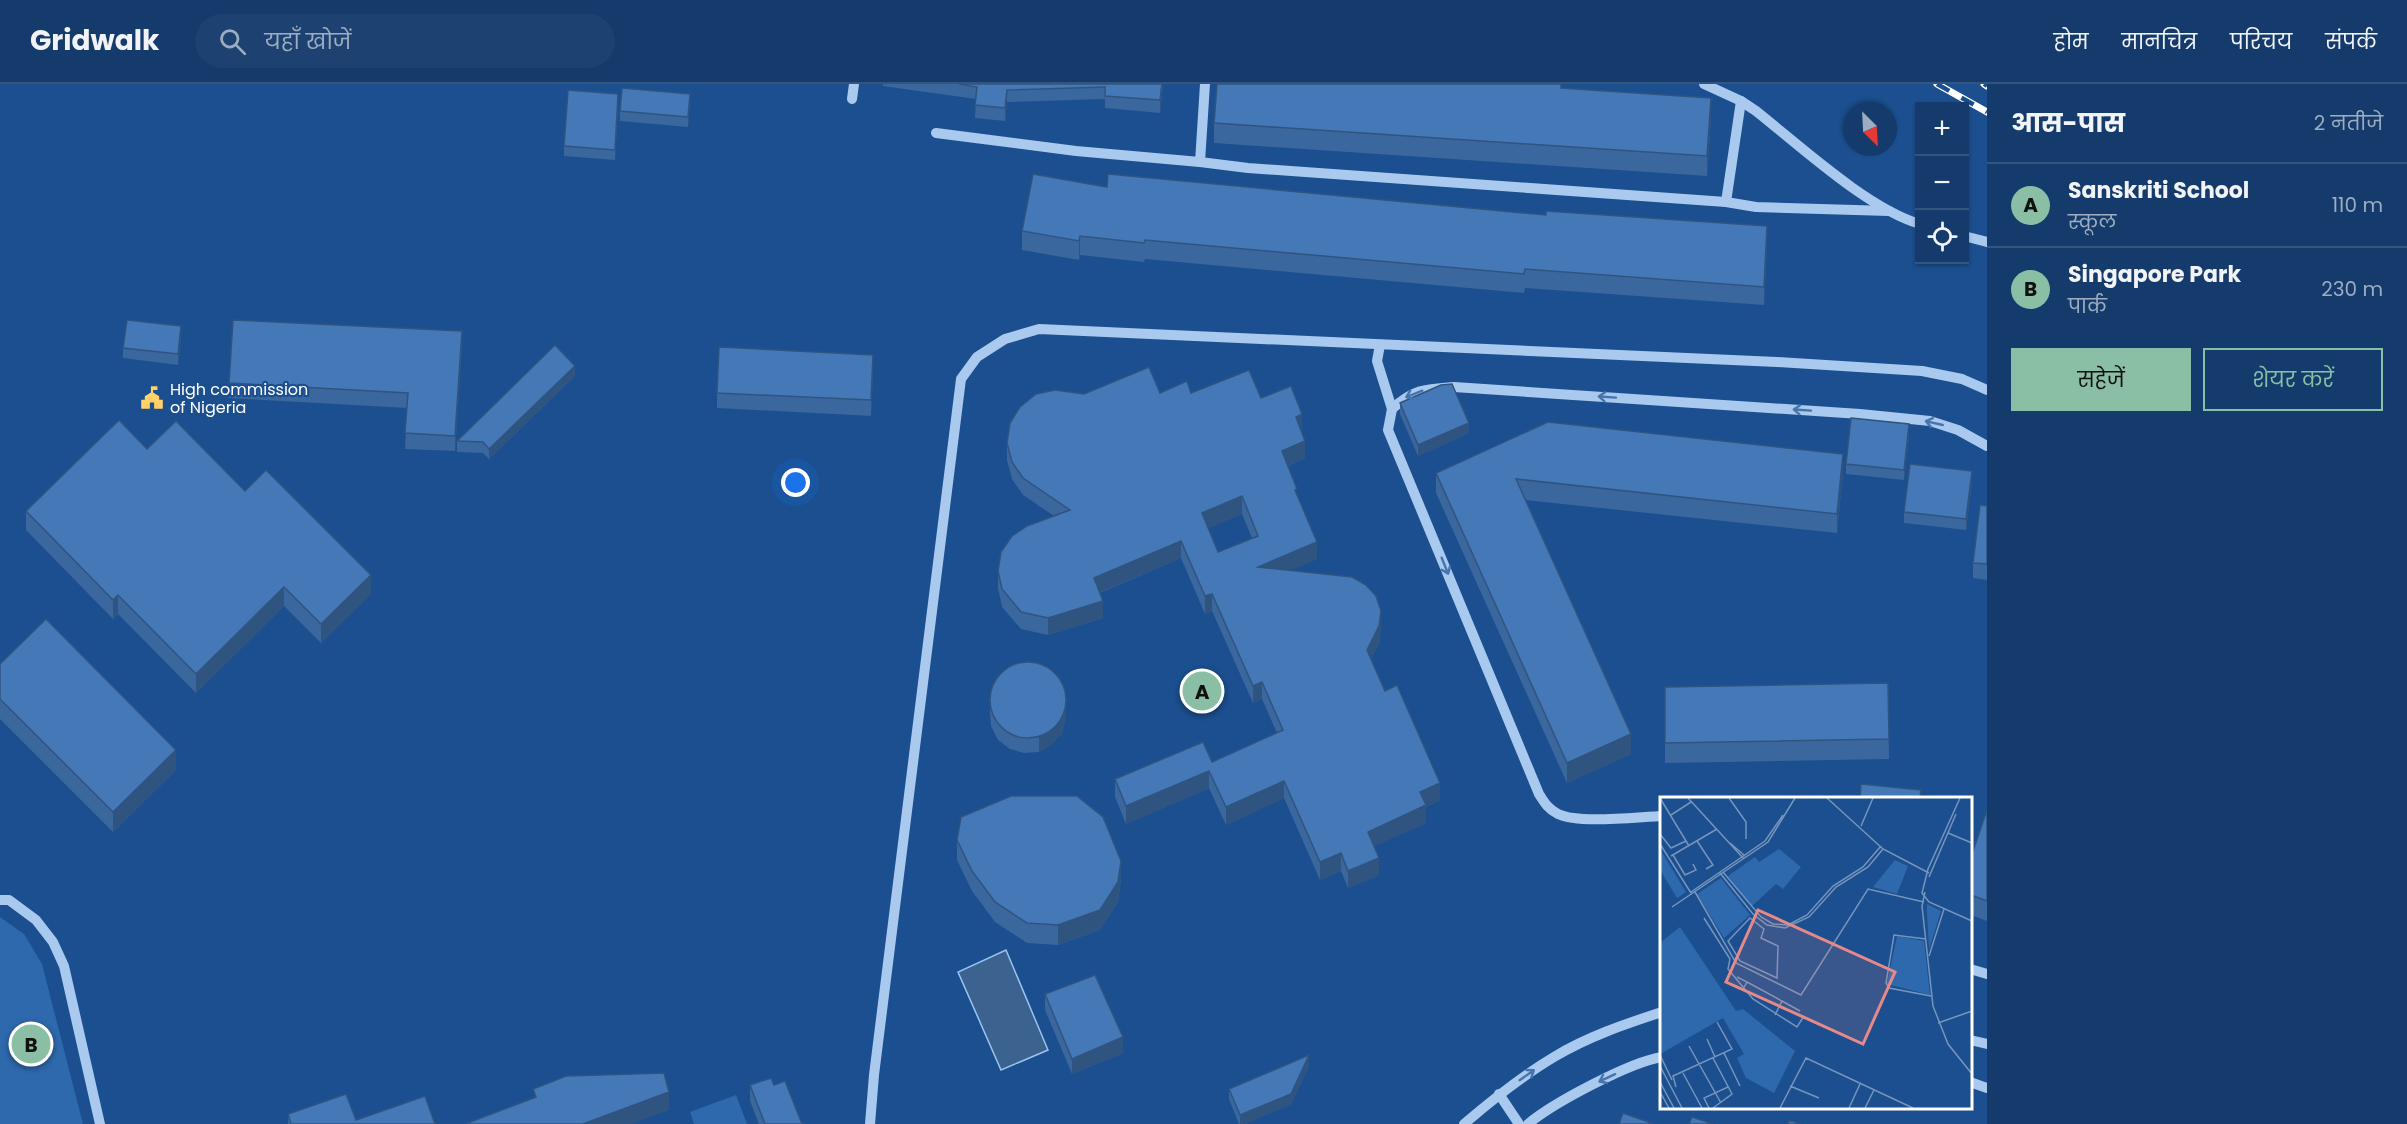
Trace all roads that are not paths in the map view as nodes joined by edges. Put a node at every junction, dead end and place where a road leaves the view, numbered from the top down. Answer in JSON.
{"nodes":[{"id":1,"x":854,"y":84,"type":"edge"},
{"id":2,"x":1205,"y":84,"type":"edge"},
{"id":3,"x":1704,"y":84,"type":"edge"},
{"id":4,"x":852,"y":99,"type":"dead end"},
{"id":5,"x":1741,"y":101,"type":"junction"},
{"id":6,"x":936,"y":133,"type":"dead end"},
{"id":7,"x":1200,"y":162,"type":"junction"},
{"id":8,"x":1726,"y":202,"type":"junction"},
{"id":9,"x":1889,"y":211,"type":"junction"},
{"id":10,"x":1915,"y":222,"type":"edge"},
{"id":11,"x":1969,"y":237,"type":"edge"},
{"id":12,"x":1987,"y":242,"type":"edge"},
{"id":13,"x":1380,"y":345,"type":"junction"},
{"id":14,"x":1987,"y":390,"type":"edge"},
{"id":15,"x":1392,"y":409,"type":"junction"},
{"id":16,"x":1987,"y":446,"type":"edge"},
{"id":17,"x":1660,"y":816,"type":"edge"},
{"id":18,"x":0,"y":900,"type":"edge"},
{"id":19,"x":1972,"y":969,"type":"edge"},
{"id":20,"x":1987,"y":974,"type":"edge"},
{"id":21,"x":1660,"y":1013,"type":"edge"},
{"id":22,"x":1972,"y":1040,"type":"edge"},
{"id":23,"x":1987,"y":1044,"type":"edge"},
{"id":24,"x":1660,"y":1057,"type":"edge"},
{"id":25,"x":1972,"y":1082,"type":"edge"},
{"id":26,"x":1987,"y":1088,"type":"edge"},
{"id":27,"x":1499,"y":1094,"type":"junction"},
{"id":28,"x":100,"y":1124,"type":"edge"},
{"id":29,"x":870,"y":1124,"type":"edge"},
{"id":30,"x":1464,"y":1124,"type":"edge"},
{"id":31,"x":1520,"y":1124,"type":"edge"},
{"id":32,"x":1528,"y":1124,"type":"edge"}],
"edges":[{"from":1,"to":4,"type":"street"},
{"from":2,"to":7,"type":"street"},
{"from":3,"to":5,"type":"street"},
{"from":5,"to":8,"type":"street"},
{"from":5,"to":9,"type":"street"},
{"from":6,"to":7,"type":"street"},
{"from":7,"to":8,"type":"street"},
{"from":8,"to":9,"type":"street"},
{"from":9,"to":10,"type":"street"},
{"from":11,"to":12,"type":"street"},
{"from":13,"to":14,"type":"street"},
{"from":13,"to":15,"type":"street"},
{"from":13,"to":29,"type":"street"},
{"from":16,"to":15,"type":"street","one_way":true},
{"from":15,"to":17,"type":"street","one_way":true},
{"from":18,"to":28,"type":"street"},
{"from":19,"to":20,"type":"street"},
{"from":27,"to":21,"type":"street","one_way":true},
{"from":22,"to":23,"type":"street"},
{"from":24,"to":32,"type":"street","one_way":true},
{"from":25,"to":26,"type":"street"},
{"from":27,"to":30,"type":"street"},
{"from":27,"to":31,"type":"street"}]}
